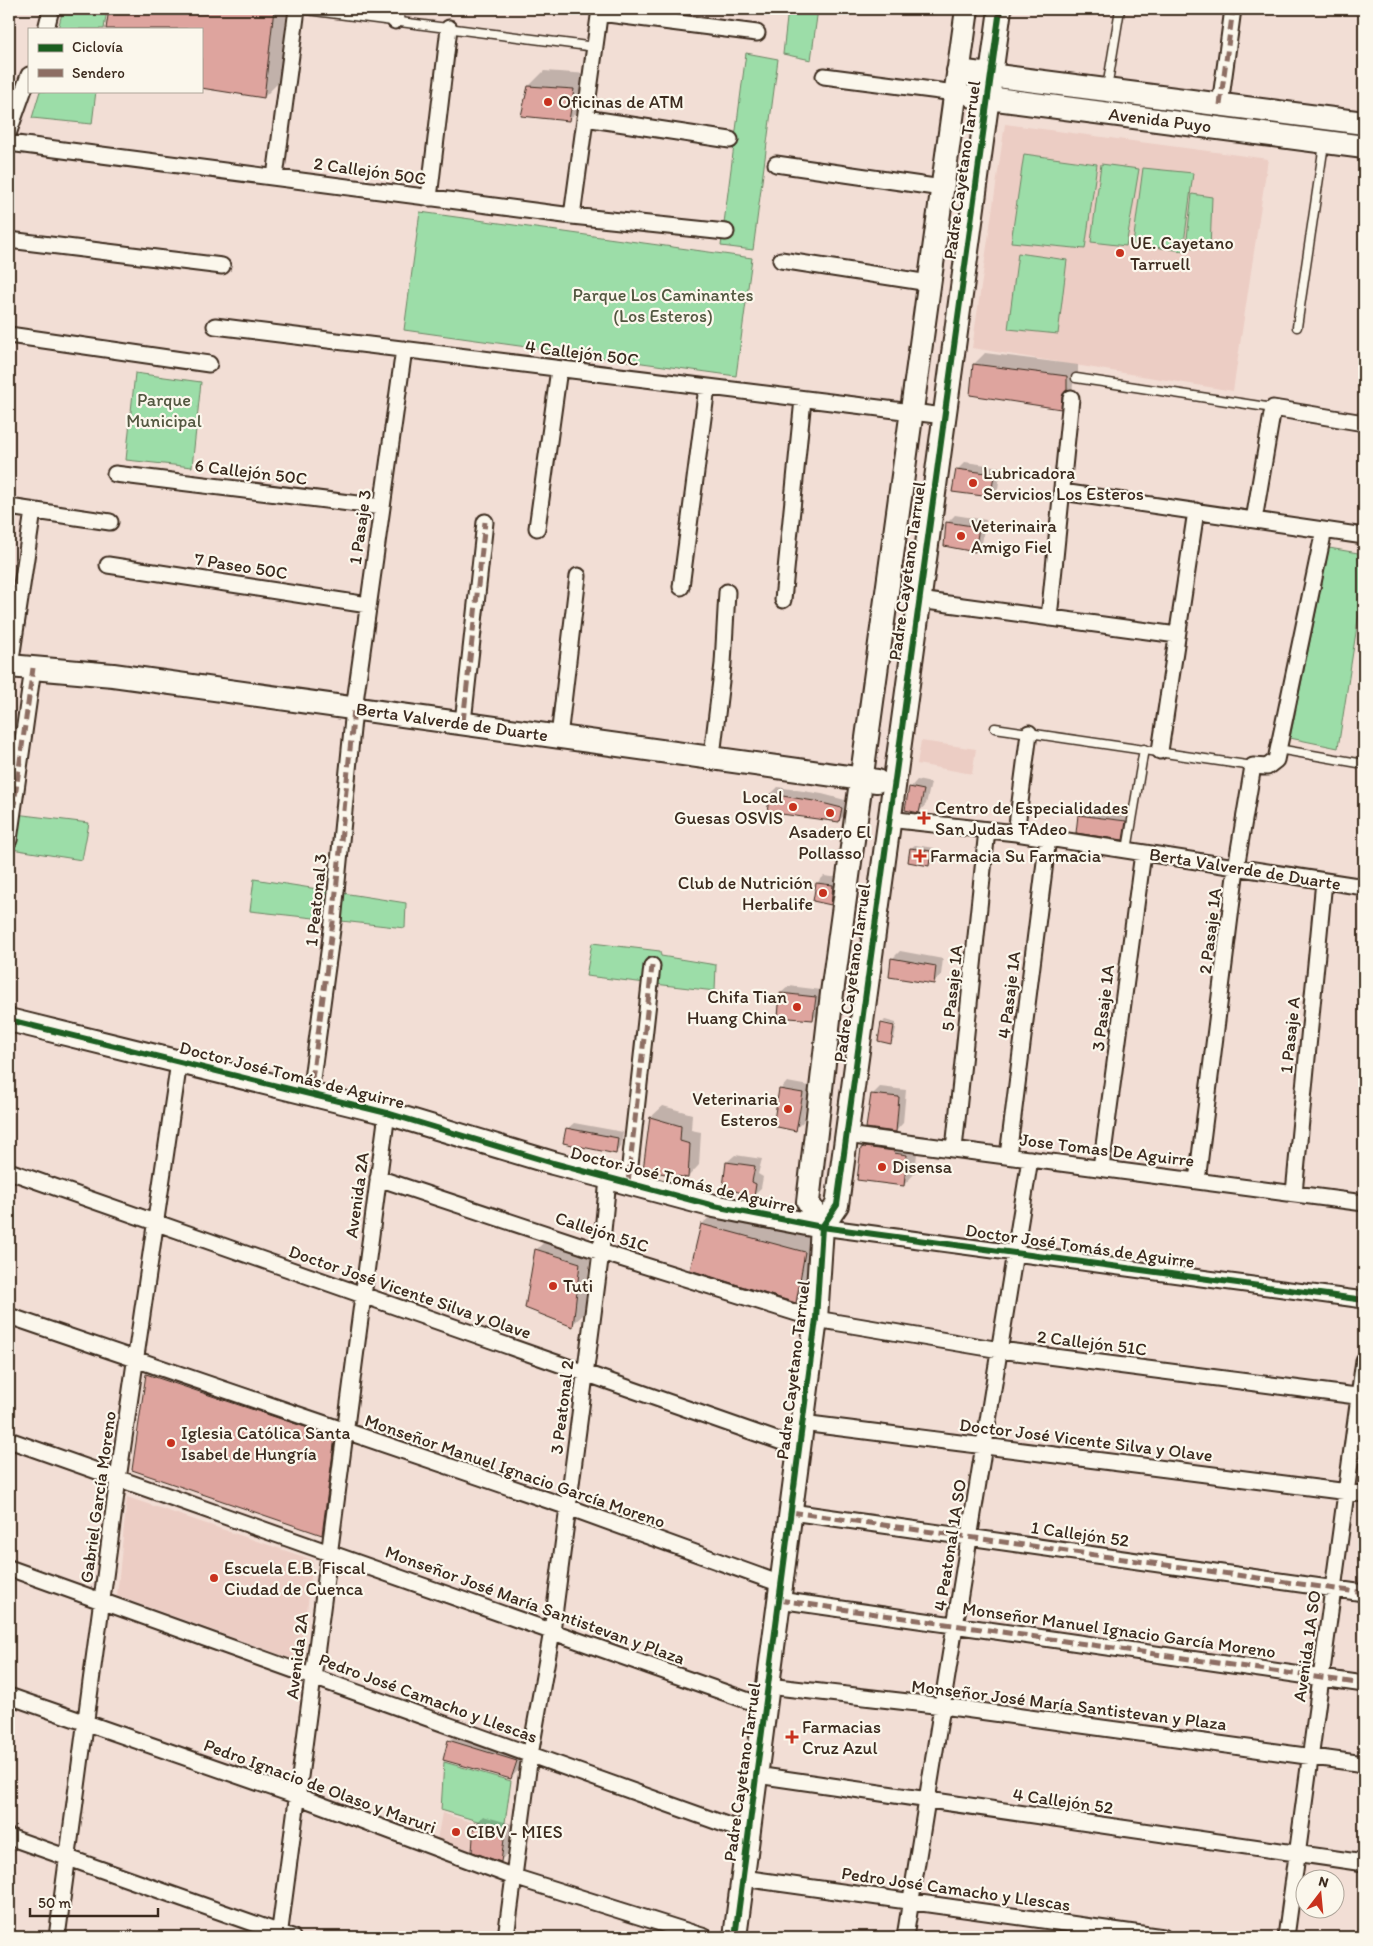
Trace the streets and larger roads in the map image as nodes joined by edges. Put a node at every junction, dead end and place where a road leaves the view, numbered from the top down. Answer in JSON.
{"nodes":[{"id":1,"x":51,"y":9,"type":"edge"},
{"id":2,"x":298,"y":9,"type":"edge"},
{"id":3,"x":967,"y":9,"type":"edge"},
{"id":4,"x":1000,"y":9,"type":"edge"},
{"id":5,"x":1233,"y":9,"type":"edge"},
{"id":6,"x":600,"y":11,"type":"edge"},
{"id":7,"x":46,"y":28,"type":"edge"},
{"id":8,"x":449,"y":28,"type":"road end"},
{"id":9,"x":757,"y":33,"type":"dead end"},
{"id":10,"x":958,"y":71,"type":"junction"},
{"id":11,"x":824,"y":76,"type":"dead end"},
{"id":12,"x":28,"y":78,"type":"edge"},
{"id":13,"x":989,"y":87,"type":"junction"},
{"id":14,"x":955,"y":94,"type":"junction"},
{"id":15,"x":1220,"y":105,"type":"junction"},
{"id":16,"x":585,"y":118,"type":"junction"},
{"id":17,"x":1364,"y":123,"type":"edge"},
{"id":18,"x":9,"y":131,"type":"edge"},
{"id":19,"x":730,"y":140,"type":"dead end"},
{"id":20,"x":9,"y":143,"type":"edge"},
{"id":21,"x":1364,"y":147,"type":"edge"},
{"id":22,"x":776,"y":164,"type":"dead end"},
{"id":23,"x":275,"y":177,"type":"junction"},
{"id":24,"x":942,"y":188,"type":"junction"},
{"id":25,"x":429,"y":198,"type":"junction"},
{"id":26,"x":572,"y":216,"type":"junction"},
{"id":27,"x":726,"y":232,"type":"dead end"},
{"id":28,"x":9,"y":240,"type":"edge"},
{"id":29,"x":781,"y":260,"type":"dead end"},
{"id":30,"x":222,"y":266,"type":"dead end"},
{"id":31,"x":929,"y":283,"type":"junction"},
{"id":32,"x":215,"y":326,"type":"dead end"},
{"id":33,"x":9,"y":334,"type":"edge"},
{"id":34,"x":404,"y":349,"type":"junction"},
{"id":35,"x":209,"y":364,"type":"dead end"},
{"id":36,"x":559,"y":369,"type":"junction"},
{"id":37,"x":707,"y":387,"type":"junction"},
{"id":38,"x":1071,"y":398,"type":"dead end"},
{"id":39,"x":803,"y":399,"type":"junction"},
{"id":40,"x":912,"y":412,"type":"junction"},
{"id":41,"x":944,"y":416,"type":"junction"},
{"id":42,"x":1364,"y":423,"type":"edge"},
{"id":43,"x":115,"y":474,"type":"dead end"},
{"id":44,"x":1062,"y":492,"type":"junction"},
{"id":45,"x":9,"y":507,"type":"edge"},
{"id":46,"x":382,"y":507,"type":"junction"},
{"id":47,"x":33,"y":511,"type":"junction"},
{"id":48,"x":1196,"y":511,"type":"junction"},
{"id":49,"x":1254,"y":520,"type":"junction"},
{"id":50,"x":110,"y":522,"type":"dead end"},
{"id":51,"x":485,"y":522,"type":"dead end"},
{"id":52,"x":537,"y":528,"type":"dead end"},
{"id":53,"x":1324,"y":530,"type":"junction"},
{"id":54,"x":1364,"y":536,"type":"edge"},
{"id":55,"x":108,"y":565,"type":"dead end"},
{"id":56,"x":578,"y":576,"type":"dead end"},
{"id":57,"x":681,"y":587,"type":"dead end"},
{"id":58,"x":727,"y":592,"type":"dead end"},
{"id":59,"x":783,"y":600,"type":"dead end"},
{"id":60,"x":919,"y":600,"type":"junction"},
{"id":61,"x":368,"y":605,"type":"junction"},
{"id":62,"x":1049,"y":618,"type":"junction"},
{"id":63,"x":1177,"y":635,"type":"junction"},
{"id":64,"x":9,"y":666,"type":"edge"},
{"id":65,"x":33,"y":668,"type":"junction"},
{"id":66,"x":354,"y":709,"type":"junction"},
{"id":67,"x":463,"y":722,"type":"junction"},
{"id":68,"x":1029,"y":732,"type":"road end"},
{"id":69,"x":559,"y":737,"type":"junction"},
{"id":70,"x":1160,"y":751,"type":"road end"},
{"id":71,"x":712,"y":756,"type":"junction"},
{"id":72,"x":862,"y":778,"type":"junction"},
{"id":73,"x":894,"y":783,"type":"junction"},
{"id":74,"x":888,"y":820,"type":"junction"},
{"id":75,"x":987,"y":830,"type":"junction"},
{"id":76,"x":1016,"y":833,"type":"junction"},
{"id":77,"x":1048,"y":838,"type":"junction"},
{"id":78,"x":9,"y":840,"type":"edge"},
{"id":79,"x":1143,"y":853,"type":"junction"},
{"id":80,"x":1236,"y":868,"type":"junction"},
{"id":81,"x":1324,"y":881,"type":"junction"},
{"id":82,"x":1364,"y":887,"type":"edge"},
{"id":83,"x":652,"y":966,"type":"dead end"},
{"id":84,"x":9,"y":1020,"type":"edge"},
{"id":85,"x":179,"y":1062,"type":"junction"},
{"id":86,"x":310,"y":1094,"type":"junction"},
{"id":87,"x":387,"y":1113,"type":"junction"},
{"id":88,"x":846,"y":1135,"type":"junction"},
{"id":89,"x":954,"y":1149,"type":"junction"},
{"id":90,"x":1008,"y":1156,"type":"junction"},
{"id":91,"x":1030,"y":1159,"type":"junction"},
{"id":92,"x":1101,"y":1168,"type":"junction"},
{"id":93,"x":9,"y":1171,"type":"edge"},
{"id":94,"x":378,"y":1178,"type":"junction"},
{"id":95,"x":618,"y":1181,"type":"junction"},
{"id":96,"x":1197,"y":1181,"type":"junction"},
{"id":97,"x":1294,"y":1194,"type":"junction"},
{"id":98,"x":1364,"y":1203,"type":"edge"},
{"id":99,"x":156,"y":1222,"type":"junction"},
{"id":100,"x":822,"y":1227,"type":"junction"},
{"id":101,"x":601,"y":1252,"type":"junction"},
{"id":102,"x":1015,"y":1252,"type":"junction"},
{"id":103,"x":363,"y":1295,"type":"junction"},
{"id":104,"x":1364,"y":1300,"type":"edge"},
{"id":105,"x":9,"y":1316,"type":"edge"},
{"id":106,"x":816,"y":1319,"type":"junction"},
{"id":107,"x":1000,"y":1350,"type":"junction"},
{"id":108,"x":1364,"y":1360,"type":"edge"},
{"id":109,"x":136,"y":1361,"type":"junction"},
{"id":110,"x":585,"y":1373,"type":"junction"},
{"id":111,"x":1362,"y":1397,"type":"edge"},
{"id":112,"x":802,"y":1423,"type":"junction"},
{"id":113,"x":345,"y":1432,"type":"junction"},
{"id":114,"x":9,"y":1440,"type":"edge"},
{"id":115,"x":984,"y":1446,"type":"junction"},
{"id":116,"x":799,"y":1448,"type":"junction"},
{"id":117,"x":118,"y":1479,"type":"junction"},
{"id":118,"x":1347,"y":1492,"type":"junction"},
{"id":119,"x":1364,"y":1494,"type":"edge"},
{"id":120,"x":568,"y":1507,"type":"junction"},
{"id":121,"x":791,"y":1512,"type":"junction"},
{"id":122,"x":970,"y":1537,"type":"junction"},
{"id":123,"x":329,"y":1552,"type":"junction"},
{"id":124,"x":9,"y":1568,"type":"edge"},
{"id":125,"x":1334,"y":1588,"type":"junction"},
{"id":126,"x":780,"y":1592,"type":"junction"},
{"id":127,"x":1364,"y":1593,"type":"edge"},
{"id":128,"x":102,"y":1602,"type":"junction"},
{"id":129,"x":956,"y":1626,"type":"junction"},
{"id":130,"x":552,"y":1632,"type":"junction"},
{"id":131,"x":313,"y":1677,"type":"junction"},
{"id":132,"x":1322,"y":1678,"type":"junction"},
{"id":133,"x":1364,"y":1684,"type":"edge"},
{"id":134,"x":9,"y":1696,"type":"edge"},
{"id":135,"x":767,"y":1696,"type":"junction"},
{"id":136,"x":943,"y":1706,"type":"junction"},
{"id":137,"x":87,"y":1723,"type":"junction"},
{"id":138,"x":530,"y":1755,"type":"junction"},
{"id":139,"x":1311,"y":1756,"type":"junction"},
{"id":140,"x":1364,"y":1764,"type":"edge"},
{"id":141,"x":756,"y":1776,"type":"junction"},
{"id":142,"x":297,"y":1796,"type":"junction"},
{"id":143,"x":928,"y":1800,"type":"junction"},
{"id":144,"x":749,"y":1833,"type":"junction"},
{"id":145,"x":9,"y":1837,"type":"edge"},
{"id":146,"x":1298,"y":1854,"type":"junction"},
{"id":147,"x":66,"y":1858,"type":"junction"},
{"id":148,"x":1364,"y":1863,"type":"edge"},
{"id":149,"x":514,"y":1877,"type":"junction"},
{"id":150,"x":743,"y":1878,"type":"junction"},
{"id":151,"x":912,"y":1902,"type":"junction"},
{"id":152,"x":283,"y":1936,"type":"edge"},
{"id":153,"x":57,"y":1937,"type":"edge"},
{"id":154,"x":506,"y":1937,"type":"edge"},
{"id":155,"x":705,"y":1937,"type":"edge"},
{"id":156,"x":735,"y":1937,"type":"edge"},
{"id":157,"x":905,"y":1937,"type":"edge"},
{"id":158,"x":1163,"y":1937,"type":"edge"},
{"id":159,"x":1286,"y":1937,"type":"edge"}],
"edges":[{"from":1,"to":7,"type":"street"},
{"from":2,"to":23,"type":"street"},
{"from":3,"to":10,"type":"street","name":"Padre Cayetano Tarruel"},
{"from":4,"to":13,"type":"street","name":"Padre Cayetano Tarruel"},
{"from":5,"to":15,"type":"street"},
{"from":6,"to":9,"type":"street"},
{"from":6,"to":16,"type":"street"},
{"from":8,"to":25,"type":"street"},
{"from":10,"to":13,"type":"street","name":"Avenida Puyo"},
{"from":10,"to":14,"type":"street","name":"Padre Cayetano Tarruel"},
{"from":11,"to":14,"type":"street"},
{"from":12,"to":18,"type":"street"},
{"from":13,"to":14,"type":"street","name":"Avenida Puyo"},
{"from":13,"to":15,"type":"street","name":"Avenida Puyo"},
{"from":13,"to":21,"type":"street","name":"Avenida Puyo"},
{"from":13,"to":41,"type":"street","name":"Padre Cayetano Tarruel"},
{"from":14,"to":24,"type":"street","name":"Padre Cayetano Tarruel"},
{"from":15,"to":17,"type":"street","name":"Avenida Puyo"},
{"from":16,"to":19,"type":"street"},
{"from":16,"to":26,"type":"street"},
{"from":20,"to":23,"type":"street","name":"2 Callejón 50C"},
{"from":22,"to":24,"type":"street"},
{"from":23,"to":25,"type":"street","name":"2 Callejón 50C"},
{"from":24,"to":31,"type":"street","name":"Padre Cayetano Tarruel"},
{"from":25,"to":26,"type":"street","name":"2 Callejón 50C"},
{"from":26,"to":27,"type":"street","name":"2 Callejón 50C"},
{"from":28,"to":30,"type":"street"},
{"from":29,"to":31,"type":"street"},
{"from":31,"to":40,"type":"street","name":"Padre Cayetano Tarruel"},
{"from":32,"to":34,"type":"street","name":"4 Callejón 50C"},
{"from":33,"to":35,"type":"street"},
{"from":34,"to":36,"type":"street","name":"4 Callejón 50C"},
{"from":34,"to":46,"type":"street","name":"1 Pasaje 3"},
{"from":36,"to":37,"type":"street","name":"4 Callejón 50C"},
{"from":36,"to":52,"type":"street"},
{"from":37,"to":39,"type":"street","name":"4 Callejón 50C"},
{"from":37,"to":57,"type":"street"},
{"from":38,"to":44,"type":"street"},
{"from":39,"to":40,"type":"street","name":"4 Callejón 50C"},
{"from":39,"to":59,"type":"street"},
{"from":40,"to":41,"type":"street","name":"4 Callejón 50C"},
{"from":40,"to":72,"type":"street","name":"Padre Cayetano Tarruel"},
{"from":41,"to":60,"type":"street","name":"Padre Cayetano Tarruel"},
{"from":42,"to":49,"type":"street"},
{"from":43,"to":46,"type":"street","name":"6 Callejón 50C"},
{"from":44,"to":48,"type":"street"},
{"from":44,"to":62,"type":"street"},
{"from":45,"to":47,"type":"street"},
{"from":46,"to":61,"type":"street","name":"1 Pasaje 3"},
{"from":47,"to":50,"type":"street"},
{"from":47,"to":64,"type":"street"},
{"from":48,"to":49,"type":"street"},
{"from":48,"to":63,"type":"street"},
{"from":49,"to":53,"type":"street"},
{"from":51,"to":67,"type":"street"},
{"from":53,"to":54,"type":"street"},
{"from":53,"to":80,"type":"street","name":"2 Pasaje 1A"},
{"from":55,"to":61,"type":"street","name":"7 Paseo 50C"},
{"from":56,"to":69,"type":"street"},
{"from":58,"to":71,"type":"street"},
{"from":60,"to":62,"type":"street"},
{"from":60,"to":73,"type":"street","name":"Padre Cayetano Tarruel"},
{"from":61,"to":66,"type":"street","name":"1 Pasaje 3"},
{"from":62,"to":63,"type":"street"},
{"from":63,"to":70,"type":"street"},
{"from":64,"to":65,"type":"street","name":"Berta Valverde de Duarte"},
{"from":65,"to":66,"type":"street","name":"Berta Valverde de Duarte"},
{"from":65,"to":78,"type":"street"},
{"from":66,"to":67,"type":"street","name":"Berta Valverde de Duarte"},
{"from":66,"to":86,"type":"street","name":"1 Peatonal 3"},
{"from":67,"to":69,"type":"street","name":"Berta Valverde de Duarte"},
{"from":68,"to":76,"type":"street"},
{"from":69,"to":71,"type":"street","name":"Berta Valverde de Duarte"},
{"from":71,"to":72,"type":"street","name":"Berta Valverde de Duarte"},
{"from":72,"to":73,"type":"street","name":"Berta Valverde de Duarte"},
{"from":72,"to":100,"type":"street","name":"Padre Cayetano Tarruel"},
{"from":73,"to":74,"type":"street","name":"Padre Cayetano Tarruel"},
{"from":74,"to":75,"type":"street","name":"Berta Valverde de Duarte"},
{"from":74,"to":88,"type":"street","name":"Padre Cayetano Tarruel"},
{"from":75,"to":76,"type":"street","name":"Berta Valverde de Duarte"},
{"from":75,"to":89,"type":"street","name":"5 Pasaje 1A"},
{"from":76,"to":77,"type":"street","name":"Berta Valverde de Duarte"},
{"from":77,"to":79,"type":"street","name":"Berta Valverde de Duarte"},
{"from":77,"to":90,"type":"street","name":"4 Pasaje 1A"},
{"from":79,"to":80,"type":"street","name":"Berta Valverde de Duarte"},
{"from":79,"to":92,"type":"street","name":"3 Pasaje 1A"},
{"from":80,"to":81,"type":"street","name":"Berta Valverde de Duarte"},
{"from":80,"to":96,"type":"street","name":"2 Pasaje 1A"},
{"from":81,"to":82,"type":"street","name":"Berta Valverde de Duarte"},
{"from":81,"to":97,"type":"street","name":"1 Pasaje A"},
{"from":83,"to":95,"type":"street","name":"3 Peatonal 2"},
{"from":84,"to":85,"type":"street","name":"Doctor José Tomás de Aguirre"},
{"from":85,"to":86,"type":"street","name":"Doctor José Tomás de Aguirre"},
{"from":85,"to":99,"type":"street","name":"Gabriel García Moreno"},
{"from":86,"to":87,"type":"street","name":"Doctor José Tomás de Aguirre"},
{"from":87,"to":94,"type":"street","name":"Avenida 2A"},
{"from":87,"to":95,"type":"street","name":"Doctor José Tomás de Aguirre"},
{"from":88,"to":89,"type":"street","name":"Jose Tomas De Aguirre"},
{"from":88,"to":100,"type":"street","name":"Padre Cayetano Tarruel"},
{"from":89,"to":90,"type":"street","name":"Jose Tomas De Aguirre"},
{"from":90,"to":91,"type":"street","name":"Jose Tomas De Aguirre"},
{"from":91,"to":92,"type":"street","name":"Jose Tomas De Aguirre"},
{"from":91,"to":102,"type":"street","name":"4 Peatonal 1A SO"},
{"from":92,"to":96,"type":"street","name":"Jose Tomas De Aguirre"},
{"from":93,"to":99,"type":"street","name":"Doctor José Vicente Silva y Olave"},
{"from":94,"to":101,"type":"street","name":"Callejón 51C"},
{"from":94,"to":103,"type":"street","name":"Avenida 2A"},
{"from":95,"to":100,"type":"street","name":"Doctor José Tomás de Aguirre"},
{"from":95,"to":101,"type":"street","name":"3 Peatonal 2"},
{"from":96,"to":97,"type":"street","name":"Jose Tomas De Aguirre"},
{"from":97,"to":98,"type":"street","name":"Jose Tomas De Aguirre"},
{"from":99,"to":103,"type":"street","name":"Doctor José Vicente Silva y Olave"},
{"from":99,"to":109,"type":"street","name":"Gabriel García Moreno"},
{"from":100,"to":102,"type":"street","name":"Doctor José Tomás de Aguirre"},
{"from":100,"to":106,"type":"street","name":"Padre Cayetano Tarruel"},
{"from":101,"to":106,"type":"street","name":"Callejón 51C"},
{"from":101,"to":110,"type":"street","name":"3 Peatonal 2"},
{"from":102,"to":104,"type":"street","name":"Doctor José Tomás de Aguirre"},
{"from":102,"to":107,"type":"street","name":"4 Peatonal 1A SO"},
{"from":103,"to":110,"type":"street","name":"Doctor José Vicente Silva y Olave"},
{"from":103,"to":113,"type":"street","name":"Avenida 2A"},
{"from":105,"to":109,"type":"street","name":"Monseñor Manuel Ignacio García Moreno"},
{"from":106,"to":107,"type":"street","name":"2 Callejón 51C"},
{"from":106,"to":112,"type":"street","name":"Padre Cayetano Tarruel"},
{"from":107,"to":111,"type":"street","name":"2 Callejón 51C"},
{"from":107,"to":115,"type":"street","name":"4 Peatonal 1A SO"},
{"from":108,"to":111,"type":"street","name":"Avenida 1A SO"},
{"from":109,"to":113,"type":"street","name":"Monseñor Manuel Ignacio García Moreno"},
{"from":109,"to":117,"type":"street","name":"Gabriel García Moreno"},
{"from":110,"to":116,"type":"street","name":"Doctor José Vicente Silva y Olave"},
{"from":110,"to":120,"type":"street","name":"3 Peatonal 2"},
{"from":111,"to":118,"type":"street","name":"Avenida 1A SO"},
{"from":112,"to":115,"type":"street","name":"Doctor José Vicente Silva y Olave"},
{"from":112,"to":116,"type":"street","name":"Padre Cayetano Tarruel"},
{"from":113,"to":120,"type":"street","name":"Monseñor Manuel Ignacio García Moreno"},
{"from":113,"to":123,"type":"street","name":"Avenida 2A"},
{"from":114,"to":117,"type":"street","name":"Monseñor José María Santistevan y Plaza"},
{"from":115,"to":118,"type":"street","name":"Doctor José Vicente Silva y Olave"},
{"from":115,"to":122,"type":"street","name":"4 Peatonal 1A SO"},
{"from":116,"to":121,"type":"street","name":"Padre Cayetano Tarruel"},
{"from":117,"to":123,"type":"street","name":"Monseñor José María Santistevan y Plaza"},
{"from":117,"to":128,"type":"street","name":"Gabriel García Moreno"},
{"from":118,"to":119,"type":"street","name":"Doctor José Vicente Silva y Olave"},
{"from":118,"to":125,"type":"street","name":"Avenida 1A SO"},
{"from":120,"to":126,"type":"street","name":"Monseñor Manuel Ignacio García Moreno"},
{"from":120,"to":130,"type":"street","name":"3 Peatonal 2"},
{"from":121,"to":122,"type":"street","name":"1 Callejón 52"},
{"from":121,"to":126,"type":"street","name":"Padre Cayetano Tarruel"},
{"from":122,"to":125,"type":"street","name":"1 Callejón 52"},
{"from":122,"to":129,"type":"street","name":"4 Peatonal 1A SO"},
{"from":123,"to":130,"type":"street","name":"Monseñor José María Santistevan y Plaza"},
{"from":123,"to":131,"type":"street","name":"Avenida 2A"},
{"from":124,"to":128,"type":"street","name":"Pedro José Camacho y Llescas"},
{"from":125,"to":127,"type":"street","name":"1 Callejón 52"},
{"from":125,"to":132,"type":"street","name":"Avenida 1A SO"},
{"from":126,"to":129,"type":"street","name":"Monseñor Manuel Ignacio García Moreno"},
{"from":126,"to":135,"type":"street","name":"Padre Cayetano Tarruel"},
{"from":128,"to":131,"type":"street","name":"Pedro José Camacho y Llescas"},
{"from":128,"to":137,"type":"street","name":"Gabriel García Moreno"},
{"from":129,"to":132,"type":"street","name":"Monseñor Manuel Ignacio García Moreno"},
{"from":129,"to":136,"type":"street","name":"4 Peatonal 1A SO"},
{"from":130,"to":135,"type":"street","name":"Monseñor José María Santistevan y Plaza"},
{"from":130,"to":138,"type":"street","name":"3 Peatonal 2"},
{"from":131,"to":138,"type":"street","name":"Pedro José Camacho y Llescas"},
{"from":131,"to":142,"type":"street","name":"Avenida 2A"},
{"from":132,"to":133,"type":"street","name":"Monseñor Manuel Ignacio García Moreno"},
{"from":132,"to":139,"type":"street","name":"Avenida 1A SO"},
{"from":134,"to":137,"type":"street","name":"Pedro Ignacio de Olaso y Maruri"},
{"from":135,"to":136,"type":"street","name":"Monseñor José María Santistevan y Plaza"},
{"from":135,"to":141,"type":"street","name":"Padre Cayetano Tarruel"},
{"from":136,"to":139,"type":"street","name":"Monseñor José María Santistevan y Plaza"},
{"from":136,"to":143,"type":"street","name":"4 Peatonal 1A SO"},
{"from":137,"to":142,"type":"street","name":"Pedro Ignacio de Olaso y Maruri"},
{"from":137,"to":147,"type":"street","name":"Gabriel García Moreno"},
{"from":138,"to":144,"type":"street","name":"Pedro José Camacho y Llescas"},
{"from":138,"to":149,"type":"street","name":"3 Peatonal 2"},
{"from":139,"to":140,"type":"street","name":"Monseñor José María Santistevan y Plaza"},
{"from":139,"to":146,"type":"street","name":"Avenida 1A SO"},
{"from":141,"to":143,"type":"street","name":"4 Callejón 52"},
{"from":141,"to":144,"type":"street","name":"Padre Cayetano Tarruel"},
{"from":142,"to":149,"type":"street","name":"Pedro Ignacio de Olaso y Maruri"},
{"from":142,"to":152,"type":"street","name":"Avenida 2A"},
{"from":143,"to":146,"type":"street","name":"4 Callejón 52"},
{"from":143,"to":151,"type":"street","name":"4 Peatonal 1A SO"},
{"from":144,"to":150,"type":"street","name":"Padre Cayetano Tarruel"},
{"from":145,"to":147,"type":"street"},
{"from":146,"to":148,"type":"street","name":"4 Callejón 52"},
{"from":146,"to":159,"type":"street","name":"Avenida 1A SO"},
{"from":147,"to":152,"type":"street"},
{"from":147,"to":153,"type":"street","name":"Gabriel García Moreno"},
{"from":149,"to":154,"type":"street","name":"3 Peatonal 2"},
{"from":149,"to":155,"type":"street","name":"Pedro Ignacio de Olaso y Maruri"},
{"from":150,"to":151,"type":"street","name":"Pedro José Camacho y Llescas"},
{"from":150,"to":156,"type":"street","name":"Padre Cayetano Tarruel"},
{"from":151,"to":157,"type":"street","name":"4 Peatonal 1A SO"},
{"from":151,"to":158,"type":"street","name":"Pedro José Camacho y Llescas"}]}
